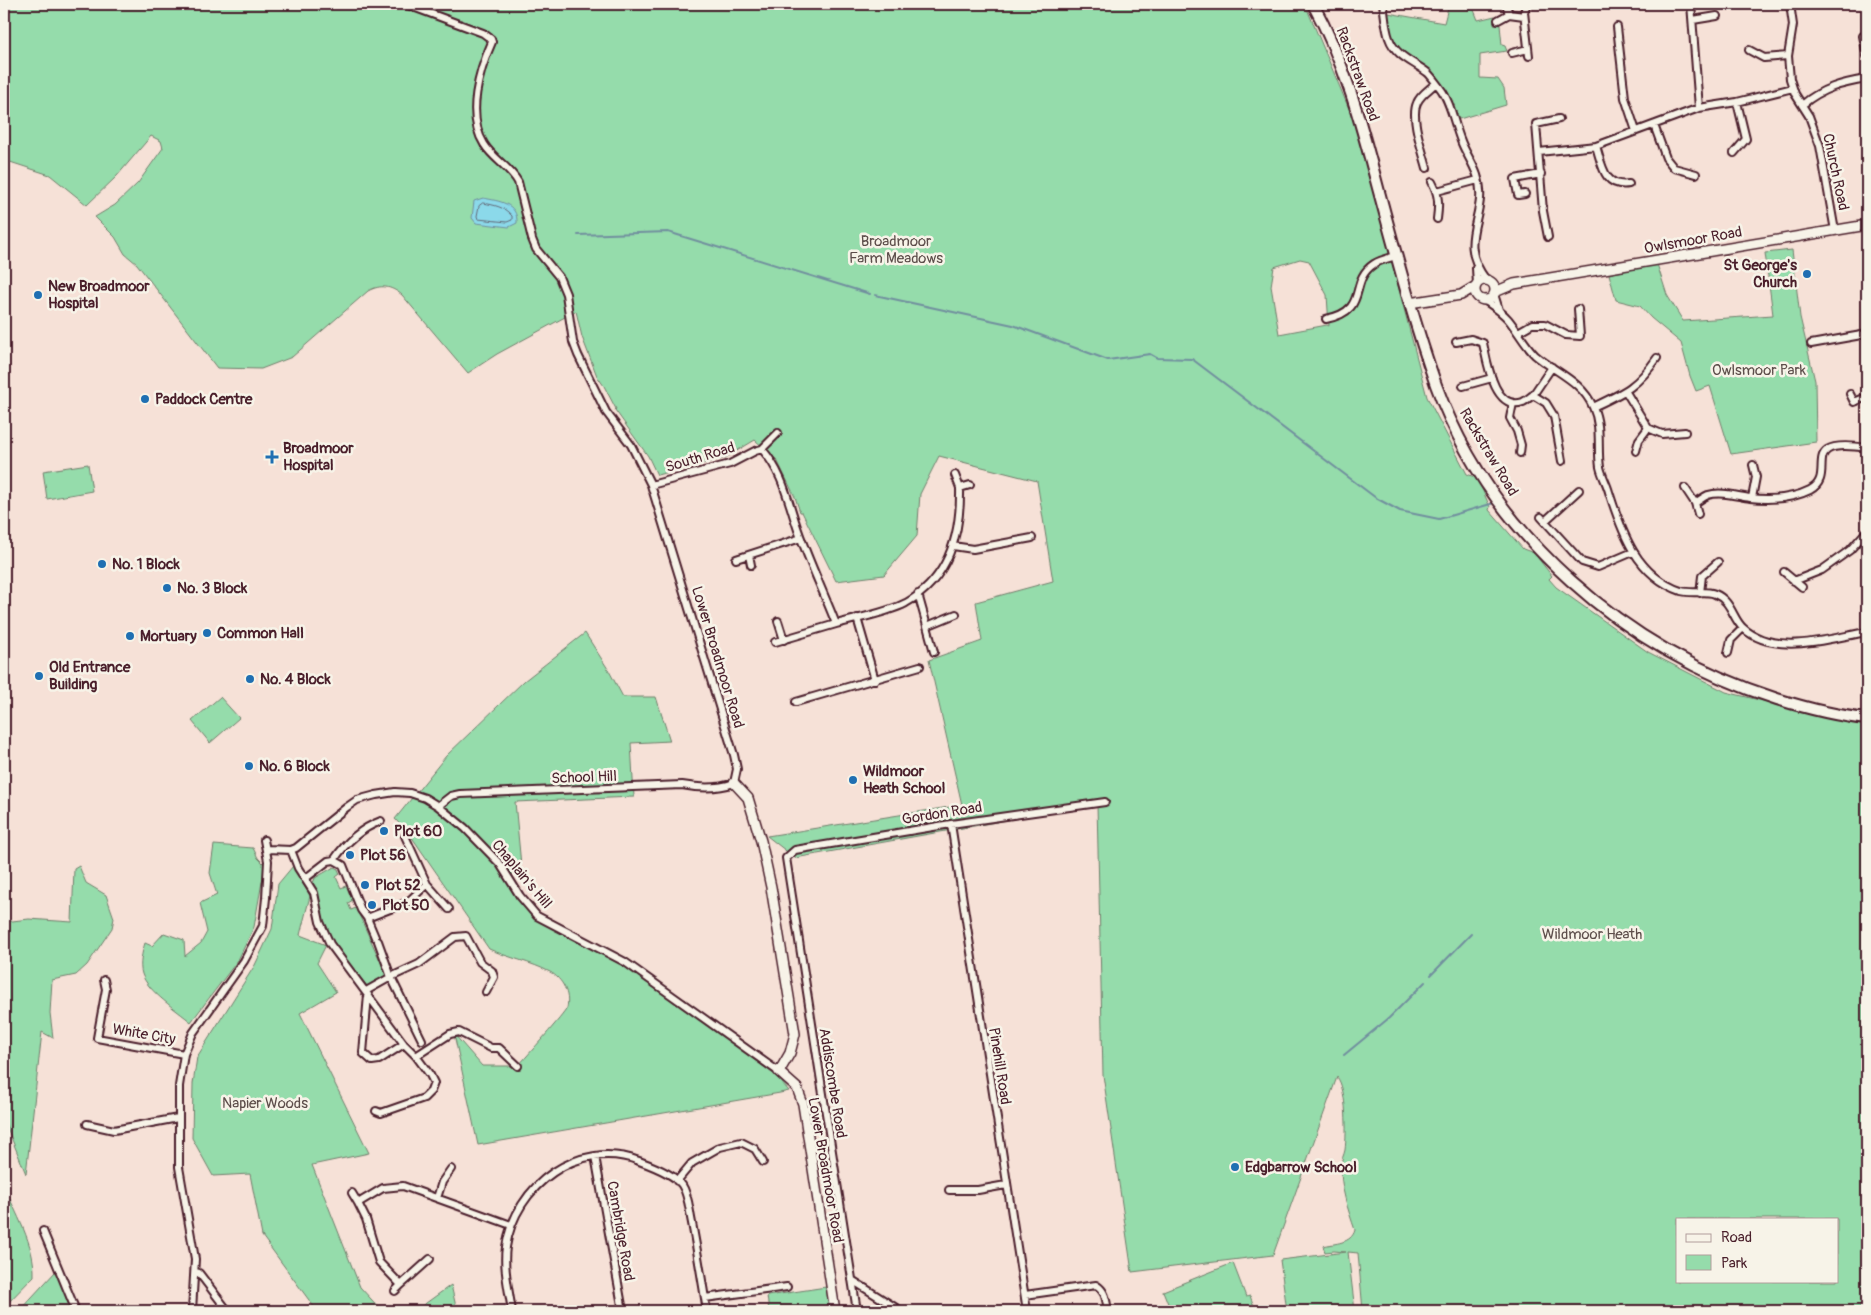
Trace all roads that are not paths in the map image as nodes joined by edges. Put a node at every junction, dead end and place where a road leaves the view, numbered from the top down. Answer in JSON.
{"nodes":[{"id":1,"x":404,"y":4,"type":"edge"},
{"id":2,"x":1313,"y":4,"type":"edge"},
{"id":3,"x":1383,"y":4,"type":"edge"},
{"id":4,"x":1506,"y":4,"type":"edge"},
{"id":5,"x":1527,"y":4,"type":"edge"},
{"id":6,"x":1691,"y":4,"type":"edge"},
{"id":7,"x":1790,"y":4,"type":"edge"},
{"id":8,"x":1509,"y":14,"type":"junction"},
{"id":9,"x":1524,"y":16,"type":"junction"},
{"id":10,"x":1717,"y":16,"type":"dead end"},
{"id":11,"x":1498,"y":20,"type":"dead end"},
{"id":12,"x":1693,"y":20,"type":"junction"},
{"id":13,"x":1617,"y":27,"type":"dead end"},
{"id":14,"x":1864,"y":36,"type":"dead end"},
{"id":15,"x":1749,"y":50,"type":"dead end"},
{"id":16,"x":1512,"y":53,"type":"dead end"},
{"id":17,"x":1788,"y":56,"type":"junction"},
{"id":18,"x":1867,"y":56,"type":"edge"},
{"id":19,"x":1867,"y":79,"type":"edge"},
{"id":20,"x":1436,"y":83,"type":"junction"},
{"id":21,"x":1793,"y":88,"type":"junction"},
{"id":22,"x":1737,"y":102,"type":"junction"},
{"id":23,"x":1802,"y":105,"type":"junction"},
{"id":24,"x":1698,"y":108,"type":"junction"},
{"id":25,"x":1558,"y":119,"type":"dead end"},
{"id":26,"x":1654,"y":125,"type":"junction"},
{"id":27,"x":1636,"y":131,"type":"junction"},
{"id":28,"x":1596,"y":146,"type":"junction"},
{"id":29,"x":1539,"y":152,"type":"junction"},
{"id":30,"x":1734,"y":153,"type":"dead end"},
{"id":31,"x":1427,"y":168,"type":"dead end"},
{"id":32,"x":1541,"y":174,"type":"junction"},
{"id":33,"x":1696,"y":174,"type":"dead end"},
{"id":34,"x":1478,"y":180,"type":"junction"},
{"id":35,"x":1432,"y":182,"type":"dead end"},
{"id":36,"x":1629,"y":184,"type":"dead end"},
{"id":37,"x":1436,"y":191,"type":"junction"},
{"id":38,"x":1525,"y":194,"type":"dead end"},
{"id":39,"x":1437,"y":219,"type":"dead end"},
{"id":40,"x":1867,"y":226,"type":"edge"},
{"id":41,"x":1835,"y":231,"type":"junction"},
{"id":42,"x":1548,"y":237,"type":"dead end"},
{"id":43,"x":1396,"y":256,"type":"junction"},
{"id":44,"x":1476,"y":264,"type":"junction"},
{"id":45,"x":1489,"y":281,"type":"junction"},
{"id":46,"x":1524,"y":283,"type":"junction"},
{"id":47,"x":1477,"y":285,"type":"junction"},
{"id":48,"x":1494,"y":293,"type":"junction"},
{"id":49,"x":1461,"y":295,"type":"junction"},
{"id":50,"x":1483,"y":299,"type":"junction"},
{"id":51,"x":1409,"y":303,"type":"junction"},
{"id":52,"x":1578,"y":309,"type":"dead end"},
{"id":53,"x":1499,"y":310,"type":"junction"},
{"id":54,"x":1326,"y":319,"type":"dead end"},
{"id":55,"x":1518,"y":332,"type":"junction"},
{"id":56,"x":1867,"y":334,"type":"edge"},
{"id":57,"x":1456,"y":342,"type":"dead end"},
{"id":58,"x":1811,"y":344,"type":"dead end"},
{"id":59,"x":1657,"y":358,"type":"dead end"},
{"id":60,"x":1552,"y":367,"type":"junction"},
{"id":61,"x":1492,"y":378,"type":"junction"},
{"id":62,"x":1463,"y":386,"type":"dead end"},
{"id":63,"x":1626,"y":392,"type":"junction"},
{"id":64,"x":1850,"y":394,"type":"dead end"},
{"id":65,"x":1533,"y":395,"type":"junction"},
{"id":66,"x":1867,"y":397,"type":"edge"},
{"id":67,"x":1513,"y":403,"type":"junction"},
{"id":68,"x":1593,"y":407,"type":"junction"},
{"id":69,"x":1648,"y":428,"type":"junction"},
{"id":70,"x":1685,"y":432,"type":"dead end"},
{"id":71,"x":778,"y":433,"type":"dead end"},
{"id":72,"x":1867,"y":448,"type":"edge"},
{"id":73,"x":762,"y":449,"type":"junction"},
{"id":74,"x":1636,"y":451,"type":"dead end"},
{"id":75,"x":1520,"y":453,"type":"dead end"},
{"id":76,"x":1562,"y":461,"type":"dead end"},
{"id":77,"x":1753,"y":465,"type":"dead end"},
{"id":78,"x":955,"y":475,"type":"dead end"},
{"id":79,"x":651,"y":485,"type":"junction"},
{"id":80,"x":970,"y":486,"type":"dead end"},
{"id":81,"x":960,"y":488,"type":"junction"},
{"id":82,"x":1685,"y":488,"type":"dead end"},
{"id":83,"x":1578,"y":490,"type":"dead end"},
{"id":84,"x":1752,"y":498,"type":"junction"},
{"id":85,"x":1694,"y":503,"type":"junction"},
{"id":86,"x":1698,"y":514,"type":"dead end"},
{"id":87,"x":1867,"y":531,"type":"edge"},
{"id":88,"x":801,"y":538,"type":"junction"},
{"id":89,"x":1032,"y":538,"type":"dead end"},
{"id":90,"x":953,"y":546,"type":"junction"},
{"id":91,"x":1633,"y":552,"type":"junction"},
{"id":92,"x":749,"y":555,"type":"junction"},
{"id":93,"x":736,"y":559,"type":"dead end"},
{"id":94,"x":1718,"y":562,"type":"dead end"},
{"id":95,"x":752,"y":565,"type":"dead end"},
{"id":96,"x":1784,"y":572,"type":"dead end"},
{"id":97,"x":1794,"y":581,"type":"junction"},
{"id":98,"x":1802,"y":587,"type":"dead end"},
{"id":99,"x":1700,"y":592,"type":"junction"},
{"id":100,"x":918,"y":594,"type":"junction"},
{"id":101,"x":956,"y":614,"type":"dead end"},
{"id":102,"x":857,"y":618,"type":"junction"},
{"id":103,"x":778,"y":622,"type":"dead end"},
{"id":104,"x":836,"y":624,"type":"junction"},
{"id":105,"x":927,"y":626,"type":"junction"},
{"id":106,"x":1742,"y":628,"type":"junction"},
{"id":107,"x":1867,"y":632,"type":"edge"},
{"id":108,"x":784,"y":640,"type":"junction"},
{"id":109,"x":775,"y":642,"type":"dead end"},
{"id":110,"x":934,"y":652,"type":"dead end"},
{"id":111,"x":1728,"y":653,"type":"dead end"},
{"id":112,"x":920,"y":666,"type":"dead end"},
{"id":113,"x":875,"y":680,"type":"junction"},
{"id":114,"x":796,"y":702,"type":"dead end"},
{"id":115,"x":1867,"y":719,"type":"edge"},
{"id":116,"x":734,"y":783,"type":"junction"},
{"id":117,"x":1105,"y":802,"type":"dead end"},
{"id":118,"x":438,"y":806,"type":"junction"},
{"id":119,"x":381,"y":821,"type":"dead end"},
{"id":120,"x":951,"y":824,"type":"junction"},
{"id":121,"x":404,"y":836,"type":"dead end"},
{"id":122,"x":264,"y":840,"type":"dead end"},
{"id":123,"x":267,"y":850,"type":"junction"},
{"id":124,"x":290,"y":850,"type":"junction"},
{"id":125,"x":786,"y":858,"type":"joint"},
{"id":126,"x":334,"y":860,"type":"junction"},
{"id":127,"x":306,"y":878,"type":"junction"},
{"id":128,"x":427,"y":884,"type":"junction"},
{"id":129,"x":449,"y":909,"type":"dead end"},
{"id":130,"x":367,"y":918,"type":"junction"},
{"id":131,"x":391,"y":977,"type":"junction"},
{"id":132,"x":104,"y":980,"type":"dead end"},
{"id":133,"x":486,"y":992,"type":"dead end"},
{"id":134,"x":367,"y":993,"type":"junction"},
{"id":135,"x":422,"y":1040,"type":"dead end"},
{"id":136,"x":404,"y":1044,"type":"junction"},
{"id":137,"x":184,"y":1054,"type":"junction"},
{"id":138,"x":416,"y":1056,"type":"junction"},
{"id":139,"x":518,"y":1066,"type":"dead end"},
{"id":140,"x":779,"y":1072,"type":"junction"},
{"id":141,"x":376,"y":1111,"type":"dead end"},
{"id":142,"x":178,"y":1118,"type":"junction"},
{"id":143,"x":87,"y":1124,"type":"dead end"},
{"id":144,"x":595,"y":1156,"type":"junction"},
{"id":145,"x":763,"y":1162,"type":"dead end"},
{"id":146,"x":451,"y":1168,"type":"dead end"},
{"id":147,"x":679,"y":1183,"type":"junction"},
{"id":148,"x":1006,"y":1185,"type":"junction"},
{"id":149,"x":949,"y":1190,"type":"dead end"},
{"id":150,"x":352,"y":1193,"type":"dead end"},
{"id":151,"x":437,"y":1198,"type":"junction"},
{"id":152,"x":358,"y":1203,"type":"junction"},
{"id":153,"x":511,"y":1225,"type":"junction"},
{"id":154,"x":43,"y":1231,"type":"dead end"},
{"id":155,"x":430,"y":1258,"type":"dead end"},
{"id":156,"x":195,"y":1272,"type":"junction"},
{"id":157,"x":852,"y":1280,"type":"junction"},
{"id":158,"x":401,"y":1285,"type":"junction"},
{"id":159,"x":787,"y":1286,"type":"dead end"},
{"id":160,"x":395,"y":1291,"type":"dead end"},
{"id":161,"x":1025,"y":1295,"type":"junction"},
{"id":162,"x":705,"y":1298,"type":"junction"},
{"id":163,"x":76,"y":1311,"type":"edge"},
{"id":164,"x":192,"y":1311,"type":"edge"},
{"id":165,"x":228,"y":1311,"type":"edge"},
{"id":166,"x":512,"y":1311,"type":"edge"},
{"id":167,"x":623,"y":1311,"type":"edge"},
{"id":168,"x":707,"y":1311,"type":"edge"},
{"id":169,"x":835,"y":1311,"type":"edge"},
{"id":170,"x":856,"y":1311,"type":"edge"},
{"id":171,"x":901,"y":1311,"type":"edge"},
{"id":172,"x":1027,"y":1311,"type":"edge"},
{"id":173,"x":1108,"y":1311,"type":"edge"}],
"edges":[{"from":1,"to":79,"type":"street","name":"Lower Broadmoor Road"},
{"from":2,"to":43,"type":"main road","name":"Rackstraw Road"},
{"from":3,"to":20,"type":"street"},
{"from":4,"to":8,"type":"street"},
{"from":5,"to":9,"type":"street"},
{"from":6,"to":12,"type":"street"},
{"from":7,"to":17,"type":"street","name":"Church Road"},
{"from":8,"to":9,"type":"street"},
{"from":8,"to":11,"type":"street"},
{"from":9,"to":16,"type":"street"},
{"from":10,"to":12,"type":"street"},
{"from":12,"to":24,"type":"street"},
{"from":13,"to":27,"type":"street"},
{"from":14,"to":18,"type":"street"},
{"from":15,"to":17,"type":"street"},
{"from":17,"to":21,"type":"street","name":"Church Road"},
{"from":19,"to":23,"type":"street"},
{"from":20,"to":31,"type":"street"},
{"from":20,"to":34,"type":"street"},
{"from":21,"to":22,"type":"street"},
{"from":21,"to":23,"type":"street","name":"Church Road"},
{"from":22,"to":24,"type":"street"},
{"from":22,"to":30,"type":"street"},
{"from":23,"to":41,"type":"street","name":"Church Road"},
{"from":24,"to":26,"type":"street"},
{"from":25,"to":29,"type":"street"},
{"from":26,"to":27,"type":"street"},
{"from":26,"to":33,"type":"street"},
{"from":27,"to":28,"type":"street"},
{"from":28,"to":29,"type":"street"},
{"from":28,"to":36,"type":"street"},
{"from":29,"to":32,"type":"street"},
{"from":32,"to":38,"type":"street"},
{"from":32,"to":42,"type":"street"},
{"from":34,"to":37,"type":"street"},
{"from":34,"to":44,"type":"street"},
{"from":35,"to":37,"type":"street"},
{"from":37,"to":39,"type":"street"},
{"from":40,"to":41,"type":"street","name":"Owlsmoor Road"},
{"from":41,"to":46,"type":"street","name":"Owlsmoor Road"},
{"from":43,"to":51,"type":"main road","name":"Rackstraw Road"},
{"from":43,"to":54,"type":"street"},
{"from":44,"to":45,"type":"street"},
{"from":44,"to":47,"type":"street"},
{"from":45,"to":46,"type":"street","name":"Owlsmoor Road"},
{"from":45,"to":47,"type":"street"},
{"from":45,"to":48,"type":"street"},
{"from":46,"to":48,"type":"street","name":"Owlsmoor Road"},
{"from":47,"to":49,"type":"street"},
{"from":47,"to":50,"type":"street"},
{"from":48,"to":50,"type":"street"},
{"from":48,"to":53,"type":"street"},
{"from":49,"to":50,"type":"street"},
{"from":49,"to":51,"type":"street"},
{"from":50,"to":53,"type":"street"},
{"from":51,"to":115,"type":"main road","name":"Rackstraw Road"},
{"from":52,"to":55,"type":"street"},
{"from":53,"to":55,"type":"street"},
{"from":55,"to":60,"type":"street"},
{"from":56,"to":58,"type":"street"},
{"from":57,"to":61,"type":"street"},
{"from":59,"to":63,"type":"street"},
{"from":60,"to":65,"type":"street"},
{"from":60,"to":68,"type":"street"},
{"from":61,"to":62,"type":"street"},
{"from":61,"to":67,"type":"street"},
{"from":63,"to":68,"type":"street"},
{"from":63,"to":69,"type":"street"},
{"from":64,"to":66,"type":"street"},
{"from":65,"to":67,"type":"street"},
{"from":65,"to":76,"type":"street"},
{"from":67,"to":75,"type":"street"},
{"from":68,"to":91,"type":"street"},
{"from":69,"to":70,"type":"street"},
{"from":69,"to":74,"type":"street"},
{"from":71,"to":73,"type":"street","name":"South Road"},
{"from":72,"to":84,"type":"street"},
{"from":73,"to":79,"type":"street","name":"South Road"},
{"from":73,"to":88,"type":"street"},
{"from":77,"to":84,"type":"street"},
{"from":78,"to":81,"type":"street"},
{"from":79,"to":116,"type":"street","name":"Lower Broadmoor Road"},
{"from":80,"to":81,"type":"street"},
{"from":81,"to":90,"type":"street"},
{"from":82,"to":85,"type":"street"},
{"from":83,"to":91,"type":"street"},
{"from":84,"to":85,"type":"street"},
{"from":85,"to":86,"type":"street"},
{"from":87,"to":97,"type":"street"},
{"from":88,"to":92,"type":"street"},
{"from":88,"to":104,"type":"street"},
{"from":89,"to":90,"type":"street"},
{"from":90,"to":100,"type":"street"},
{"from":91,"to":99,"type":"street"},
{"from":92,"to":93,"type":"street"},
{"from":92,"to":95,"type":"street"},
{"from":94,"to":99,"type":"street"},
{"from":96,"to":97,"type":"street"},
{"from":97,"to":98,"type":"street"},
{"from":99,"to":106,"type":"street"},
{"from":100,"to":102,"type":"street"},
{"from":100,"to":105,"type":"street"},
{"from":101,"to":105,"type":"street"},
{"from":102,"to":104,"type":"street"},
{"from":102,"to":113,"type":"street"},
{"from":103,"to":108,"type":"street"},
{"from":104,"to":108,"type":"street"},
{"from":105,"to":110,"type":"street"},
{"from":106,"to":107,"type":"street"},
{"from":106,"to":111,"type":"street"},
{"from":108,"to":109,"type":"street"},
{"from":112,"to":113,"type":"street"},
{"from":113,"to":114,"type":"street"},
{"from":116,"to":118,"type":"street","name":"School Hill"},
{"from":116,"to":140,"type":"street"},
{"from":117,"to":120,"type":"street","name":"Gordon Road"},
{"from":118,"to":124,"type":"street","name":"Chaplain's Hill"},
{"from":118,"to":140,"type":"street","name":"Chaplain's Hill"},
{"from":119,"to":126,"type":"street"},
{"from":120,"to":125,"type":"street","name":"Gordon Road"},
{"from":120,"to":148,"type":"street","name":"Pinehill Road"},
{"from":121,"to":128,"type":"street"},
{"from":122,"to":123,"type":"street"},
{"from":123,"to":124,"type":"street"},
{"from":123,"to":137,"type":"street"},
{"from":124,"to":127,"type":"street"},
{"from":125,"to":157,"type":"street","name":"Addiscombe Road"},
{"from":126,"to":127,"type":"street"},
{"from":126,"to":130,"type":"street"},
{"from":127,"to":134,"type":"street"},
{"from":128,"to":129,"type":"street"},
{"from":128,"to":130,"type":"street"},
{"from":130,"to":131,"type":"street"},
{"from":131,"to":133,"type":"street"},
{"from":131,"to":134,"type":"street"},
{"from":131,"to":135,"type":"street"},
{"from":132,"to":137,"type":"street","name":"White City"},
{"from":134,"to":136,"type":"street"},
{"from":134,"to":136,"type":"street"},
{"from":136,"to":138,"type":"street"},
{"from":137,"to":142,"type":"street"},
{"from":138,"to":139,"type":"street"},
{"from":138,"to":141,"type":"street"},
{"from":140,"to":169,"type":"street","name":"Lower Broadmoor Road"},
{"from":142,"to":143,"type":"street"},
{"from":142,"to":156,"type":"street"},
{"from":144,"to":147,"type":"street"},
{"from":144,"to":153,"type":"street"},
{"from":144,"to":167,"type":"street","name":"Cambridge Road"},
{"from":145,"to":147,"type":"street"},
{"from":146,"to":151,"type":"street"},
{"from":147,"to":162,"type":"street"},
{"from":148,"to":149,"type":"street"},
{"from":148,"to":161,"type":"street","name":"Pinehill Road"},
{"from":150,"to":152,"type":"street"},
{"from":151,"to":152,"type":"street"},
{"from":151,"to":153,"type":"street"},
{"from":152,"to":158,"type":"street"},
{"from":153,"to":166,"type":"street"},
{"from":154,"to":163,"type":"street"},
{"from":155,"to":158,"type":"street"},
{"from":156,"to":164,"type":"street"},
{"from":156,"to":165,"type":"street"},
{"from":157,"to":170,"type":"street","name":"Addiscombe Road"},
{"from":157,"to":171,"type":"street"},
{"from":158,"to":160,"type":"street"},
{"from":159,"to":162,"type":"street"},
{"from":161,"to":172,"type":"street","name":"Pinehill Road"},
{"from":161,"to":173,"type":"street"},
{"from":162,"to":168,"type":"street"}]}
